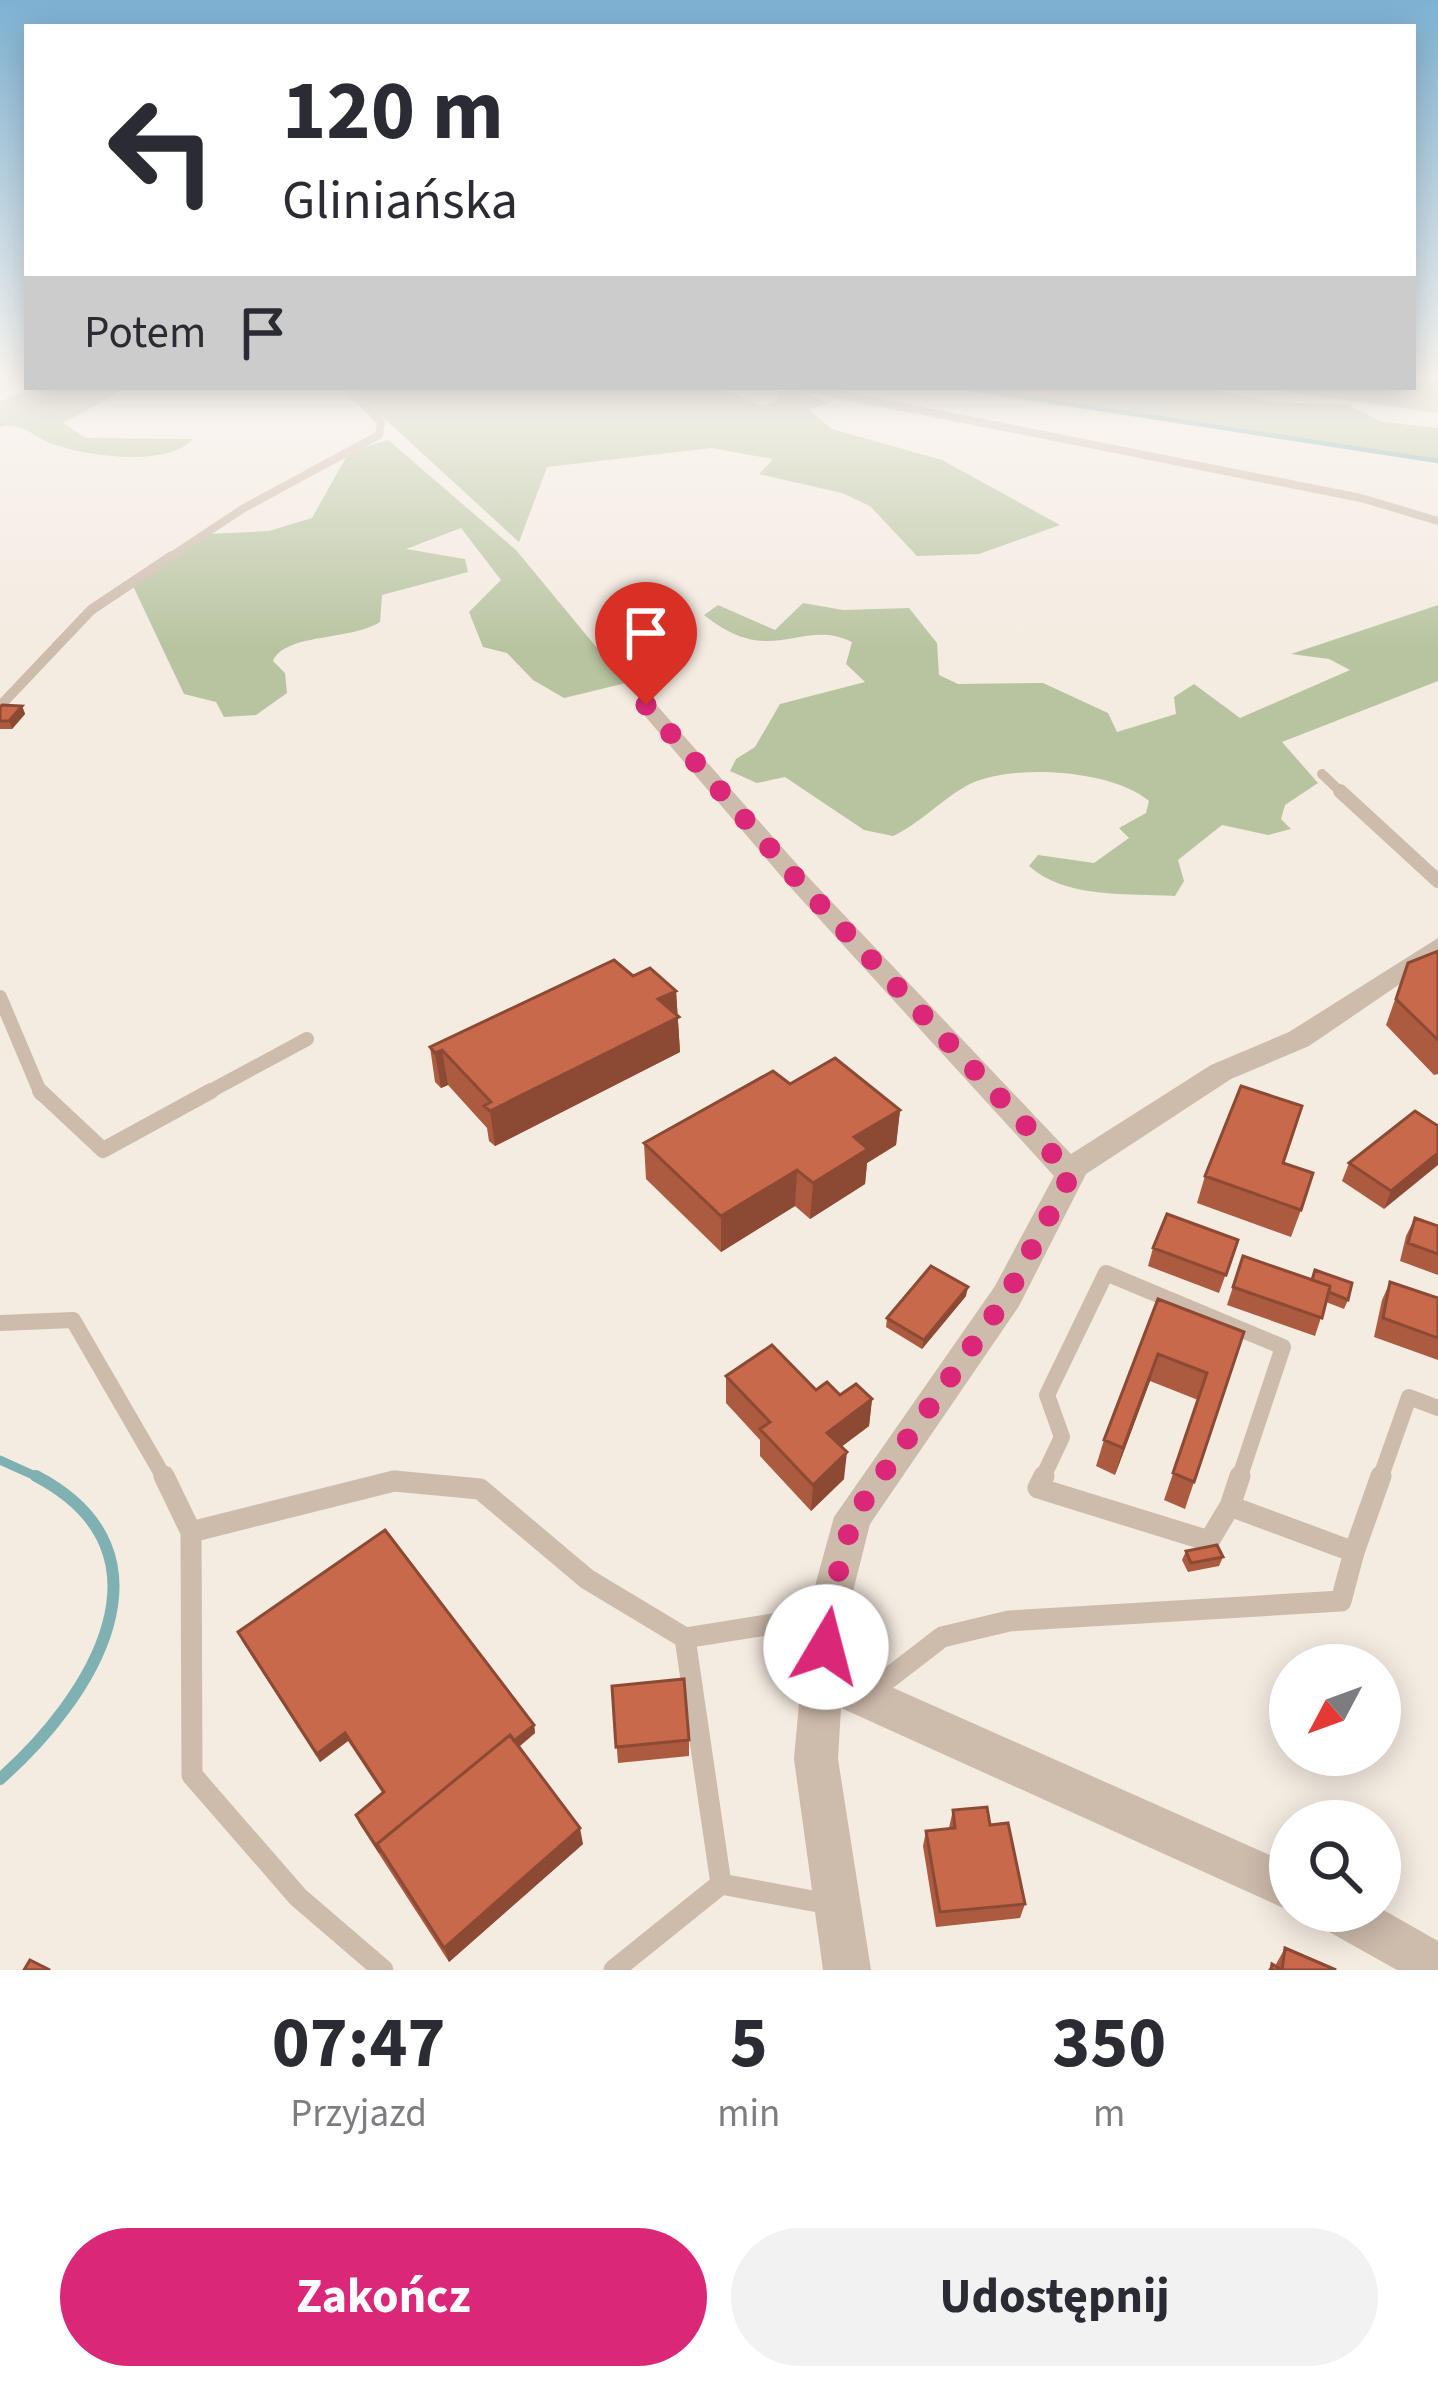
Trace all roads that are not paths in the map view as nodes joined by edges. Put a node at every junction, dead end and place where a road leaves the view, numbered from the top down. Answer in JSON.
{"nodes":[{"id":1,"x":322,"y":466,"type":"edge"},
{"id":2,"x":1200,"y":466,"type":"edge"},
{"id":3,"x":1438,"y":521,"type":"edge"},
{"id":4,"x":646,"y":705,"type":"dead end"},
{"id":5,"x":0,"y":706,"type":"edge"},
{"id":6,"x":1322,"y":774,"type":"dead end"},
{"id":7,"x":1438,"y":881,"type":"edge"},
{"id":8,"x":1438,"y":946,"type":"edge"},
{"id":9,"x":0,"y":997,"type":"edge"},
{"id":10,"x":307,"y":1039,"type":"dead end"},
{"id":11,"x":1068,"y":1171,"type":"junction"},
{"id":12,"x":0,"y":1323,"type":"edge"},
{"id":13,"x":1438,"y":1408,"type":"edge"},
{"id":14,"x":1230,"y":1506,"type":"junction"},
{"id":15,"x":191,"y":1532,"type":"junction"},
{"id":16,"x":1354,"y":1552,"type":"junction"},
{"id":17,"x":827,"y":1615,"type":"junction"},
{"id":18,"x":685,"y":1638,"type":"junction"},
{"id":19,"x":844,"y":1688,"type":"junction"},
{"id":20,"x":1269,"y":1879,"type":"edge"},
{"id":21,"x":721,"y":1885,"type":"junction"},
{"id":22,"x":837,"y":1905,"type":"junction"},
{"id":23,"x":1373,"y":1932,"type":"edge"},
{"id":24,"x":1429,"y":1966,"type":"edge"},
{"id":25,"x":383,"y":1970,"type":"edge"},
{"id":26,"x":614,"y":1970,"type":"edge"},
{"id":27,"x":847,"y":1970,"type":"edge"}],
"edges":[{"from":1,"to":5,"type":"lane"},
{"from":2,"to":3,"type":"lane"},
{"from":4,"to":11,"type":"street"},
{"from":6,"to":7,"type":"lane"},
{"from":8,"to":11,"type":"street"},
{"from":9,"to":10,"type":"lane"},
{"from":11,"to":17,"type":"street"},
{"from":12,"to":15,"type":"lane"},
{"from":13,"to":16,"type":"lane"},
{"from":14,"to":14,"type":"lane"},
{"from":14,"to":16,"type":"lane"},
{"from":15,"to":18,"type":"lane"},
{"from":15,"to":25,"type":"lane"},
{"from":16,"to":19,"type":"lane"},
{"from":17,"to":18,"type":"lane"},
{"from":17,"to":19,"type":"street"},
{"from":18,"to":21,"type":"lane"},
{"from":19,"to":20,"type":"street"},
{"from":19,"to":22,"type":"street"},
{"from":21,"to":22,"type":"lane"},
{"from":21,"to":26,"type":"lane"},
{"from":22,"to":27,"type":"street"},
{"from":23,"to":24,"type":"street"}]}
